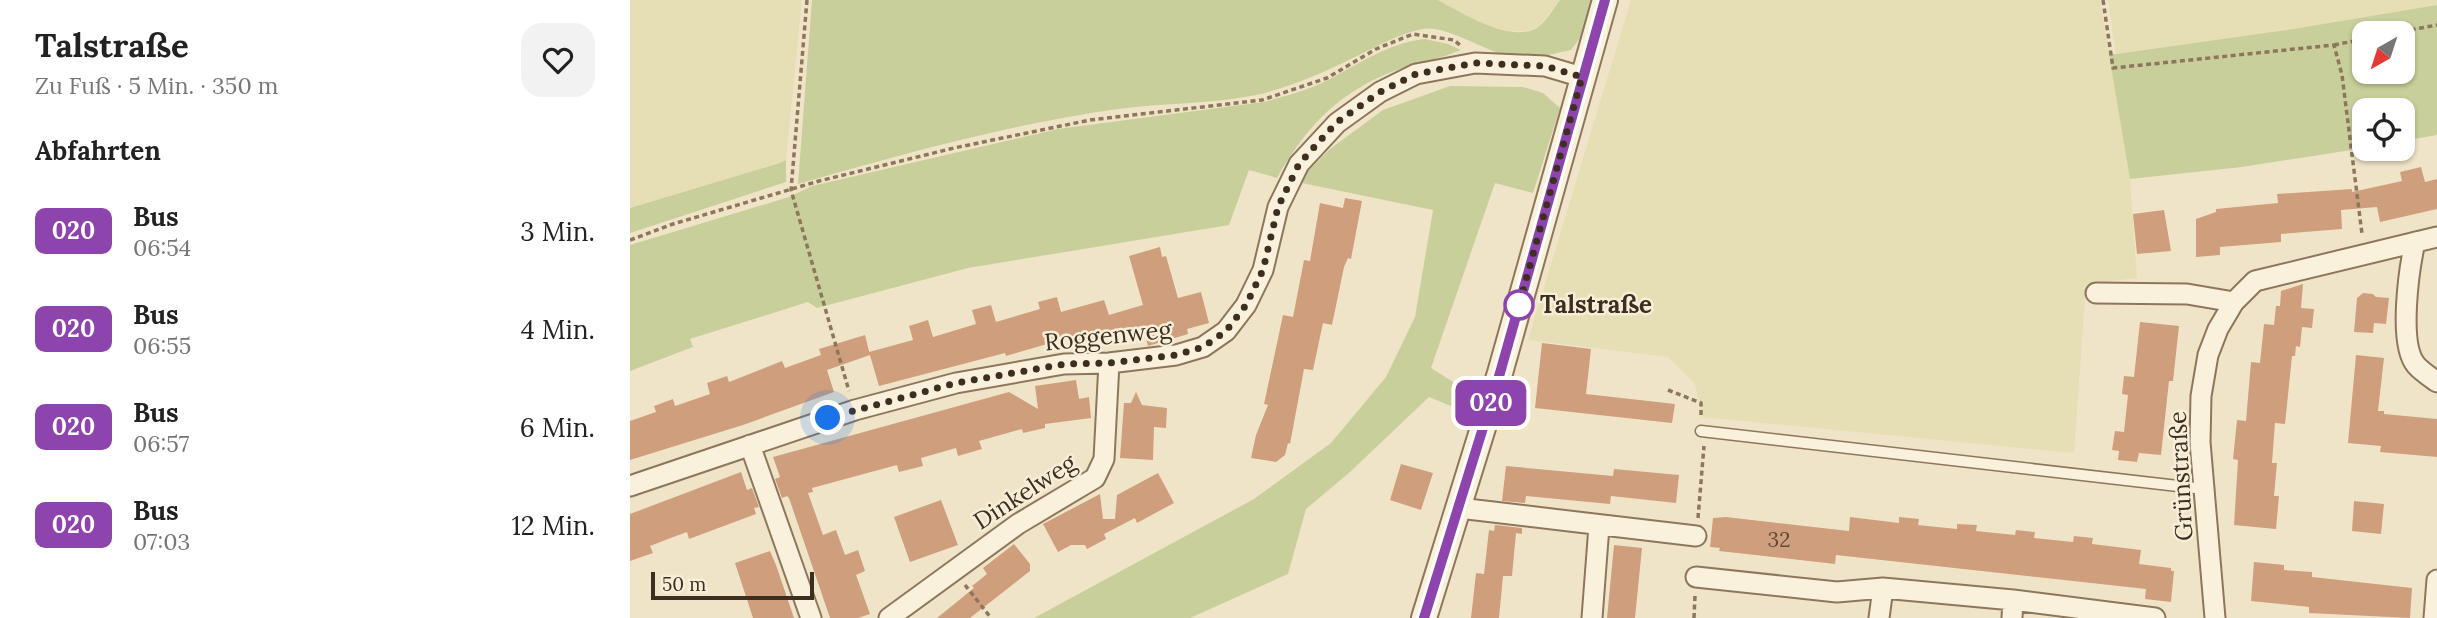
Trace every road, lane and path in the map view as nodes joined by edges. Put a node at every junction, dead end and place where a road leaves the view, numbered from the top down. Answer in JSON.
{"nodes":[{"id":1,"x":807,"y":0,"type":"edge"},
{"id":2,"x":1605,"y":0,"type":"edge"},
{"id":3,"x":2103,"y":0,"type":"edge"},
{"id":4,"x":2437,"y":24,"type":"edge"},
{"id":5,"x":2415,"y":29,"type":"edge"},
{"id":6,"x":2352,"y":41,"type":"edge"},
{"id":7,"x":2333,"y":45,"type":"junction"},
{"id":8,"x":1475,"y":63,"type":"junction"},
{"id":9,"x":1582,"y":77,"type":"junction"},
{"id":10,"x":791,"y":190,"type":"junction"},
{"id":11,"x":2437,"y":237,"type":"edge"},
{"id":12,"x":630,"y":240,"type":"edge"},
{"id":13,"x":2415,"y":242,"type":"junction"},
{"id":14,"x":2365,"y":253,"type":"junction"},
{"id":15,"x":2096,"y":293,"type":"dead end"},
{"id":16,"x":2234,"y":302,"type":"junction"},
{"id":17,"x":1109,"y":363,"type":"junction"},
{"id":18,"x":2437,"y":382,"type":"edge"},
{"id":19,"x":1668,"y":390,"type":"dead end"},
{"id":20,"x":855,"y":410,"type":"junction"},
{"id":21,"x":1701,"y":430,"type":"junction"},
{"id":22,"x":750,"y":445,"type":"junction"},
{"id":23,"x":630,"y":486,"type":"edge"},
{"id":24,"x":2205,"y":489,"type":"junction"},
{"id":25,"x":1459,"y":508,"type":"junction"},
{"id":26,"x":1599,"y":526,"type":"junction"},
{"id":27,"x":1696,"y":536,"type":"joint"},
{"id":28,"x":952,"y":570,"type":"junction"},
{"id":29,"x":1696,"y":578,"type":"dead end"},
{"id":30,"x":2437,"y":580,"type":"edge"},
{"id":31,"x":1883,"y":588,"type":"junction"},
{"id":32,"x":2013,"y":609,"type":"edge"},
{"id":33,"x":811,"y":618,"type":"edge"},
{"id":34,"x":889,"y":618,"type":"edge"},
{"id":35,"x":991,"y":618,"type":"edge"},
{"id":36,"x":1424,"y":618,"type":"edge"},
{"id":37,"x":1592,"y":618,"type":"edge"},
{"id":38,"x":1879,"y":618,"type":"edge"},
{"id":39,"x":2155,"y":618,"type":"edge"},
{"id":40,"x":2215,"y":618,"type":"edge"},
{"id":41,"x":2434,"y":618,"type":"edge"}],
"edges":[{"from":1,"to":10,"type":"path"},
{"from":2,"to":9,"type":"street"},
{"from":3,"to":7,"type":"path"},
{"from":4,"to":5,"type":"path"},
{"from":6,"to":7,"type":"path"},
{"from":7,"to":14,"type":"path"},
{"from":8,"to":9,"type":"street","name":"Roggenweg"},
{"from":8,"to":10,"type":"path"},
{"from":8,"to":17,"type":"street","name":"Roggenweg"},
{"from":9,"to":25,"type":"street"},
{"from":10,"to":12,"type":"path"},
{"from":10,"to":20,"type":"path"},
{"from":11,"to":13,"type":"street","name":"Grünstraße"},
{"from":13,"to":14,"type":"street","name":"Grünstraße"},
{"from":13,"to":18,"type":"street"},
{"from":14,"to":16,"type":"street","name":"Grünstraße"},
{"from":15,"to":16,"type":"street"},
{"from":16,"to":24,"type":"street","name":"Grünstraße"},
{"from":17,"to":20,"type":"street","name":"Roggenweg"},
{"from":17,"to":28,"type":"street","name":"Dinkelweg"},
{"from":19,"to":21,"type":"path"},
{"from":20,"to":22,"type":"street","name":"Roggenweg"},
{"from":21,"to":24,"type":"lane"},
{"from":21,"to":27,"type":"path"},
{"from":22,"to":23,"type":"street","name":"Roggenweg"},
{"from":22,"to":33,"type":"street"},
{"from":24,"to":40,"type":"street","name":"Grünstraße"},
{"from":25,"to":26,"type":"street"},
{"from":25,"to":36,"type":"street"},
{"from":26,"to":27,"type":"street"},
{"from":26,"to":37,"type":"street"},
{"from":28,"to":34,"type":"street","name":"Dinkelweg"},
{"from":28,"to":35,"type":"path"},
{"from":29,"to":31,"type":"street"},
{"from":30,"to":41,"type":"street"},
{"from":31,"to":32,"type":"street"},
{"from":31,"to":38,"type":"street"},
{"from":32,"to":39,"type":"street"}]}
